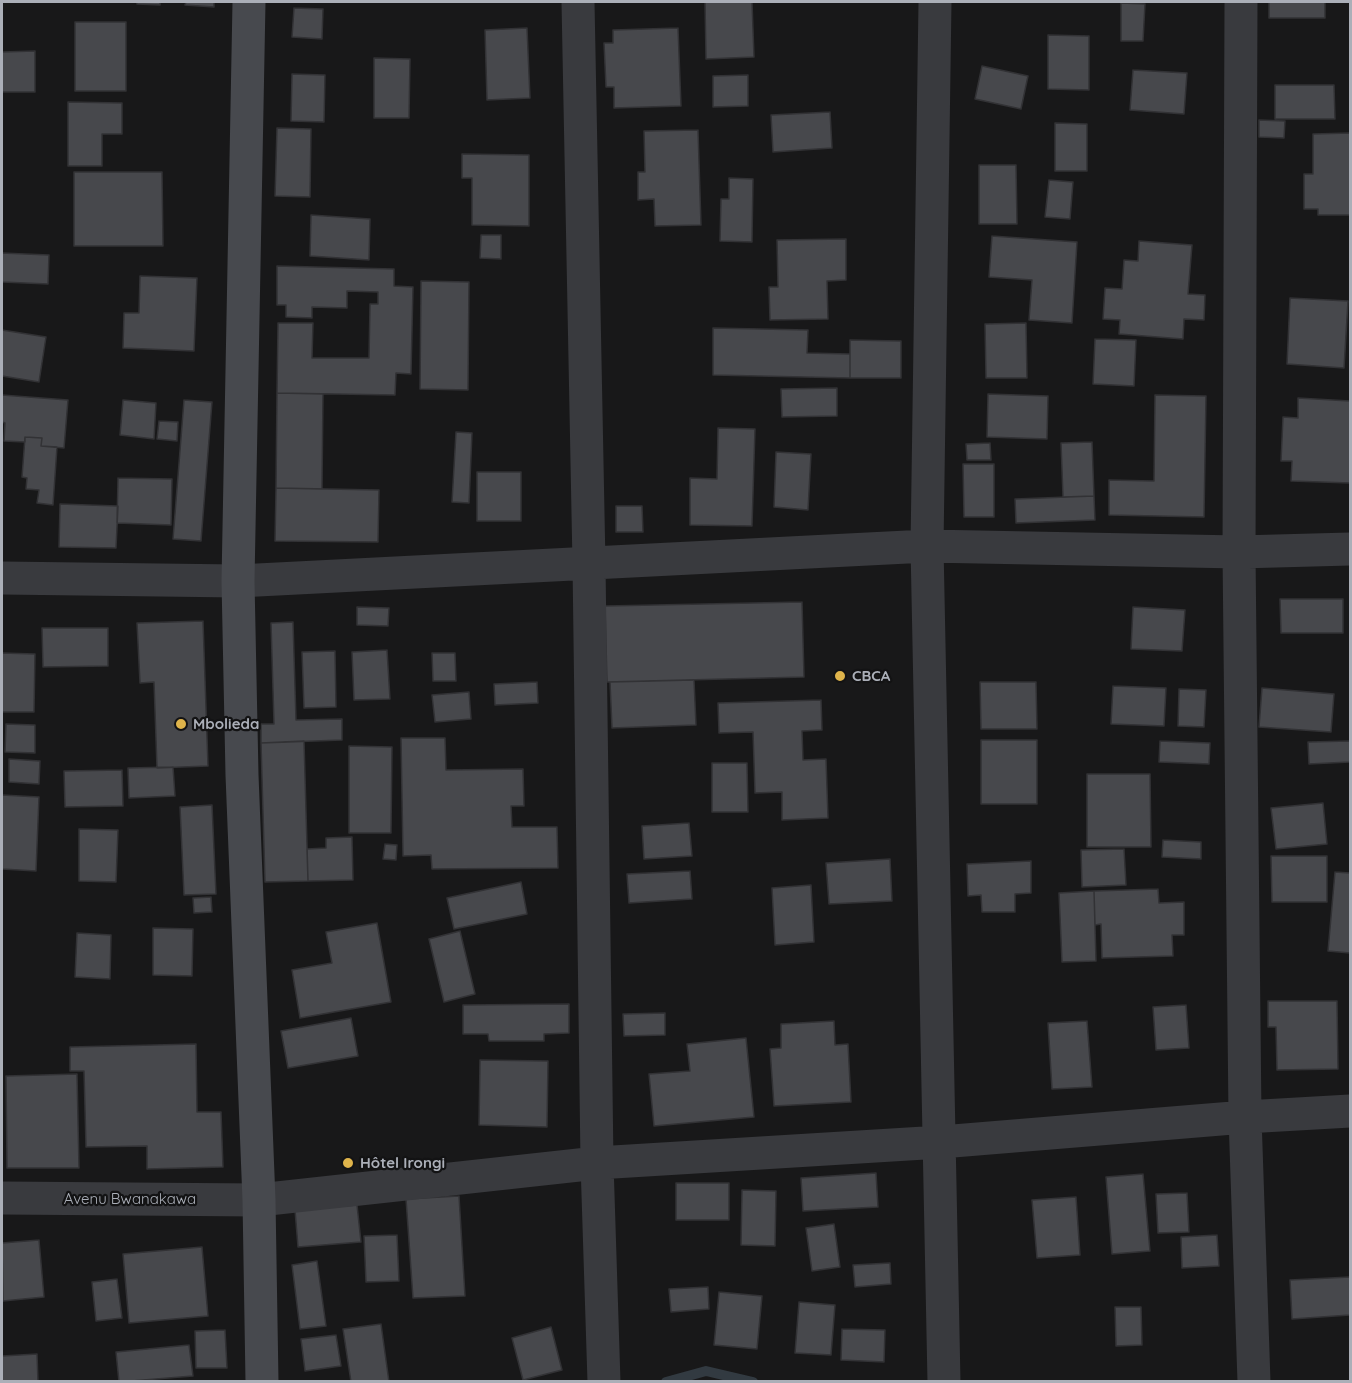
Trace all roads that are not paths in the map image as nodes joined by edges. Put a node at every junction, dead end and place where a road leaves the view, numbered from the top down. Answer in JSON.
{"nodes":[{"id":1,"x":249,"y":2,"type":"edge"},
{"id":2,"x":578,"y":2,"type":"edge"},
{"id":3,"x":935,"y":2,"type":"edge"},
{"id":4,"x":1241,"y":2,"type":"edge"},
{"id":5,"x":927,"y":546,"type":"junction"},
{"id":6,"x":1350,"y":549,"type":"edge"},
{"id":7,"x":1239,"y":552,"type":"junction"},
{"id":8,"x":589,"y":564,"type":"junction"},
{"id":9,"x":2,"y":578,"type":"edge"},
{"id":10,"x":238,"y":581,"type":"junction"},
{"id":11,"x":1350,"y":1111,"type":"edge"},
{"id":12,"x":1245,"y":1117,"type":"junction"},
{"id":13,"x":941,"y":1142,"type":"junction"},
{"id":14,"x":597,"y":1162,"type":"junction"},
{"id":15,"x":2,"y":1198,"type":"edge"},
{"id":16,"x":259,"y":1200,"type":"junction"},
{"id":17,"x":604,"y":1378,"type":"edge"},
{"id":18,"x":262,"y":1382,"type":"edge"},
{"id":19,"x":944,"y":1382,"type":"edge"},
{"id":20,"x":1254,"y":1382,"type":"edge"}],
"edges":[{"from":1,"to":10,"type":"street"},
{"from":2,"to":8,"type":"street"},
{"from":3,"to":5,"type":"street"},
{"from":4,"to":7,"type":"street"},
{"from":5,"to":7,"type":"street"},
{"from":5,"to":8,"type":"street"},
{"from":5,"to":13,"type":"street"},
{"from":6,"to":7,"type":"street"},
{"from":7,"to":12,"type":"street"},
{"from":8,"to":10,"type":"street"},
{"from":8,"to":14,"type":"street"},
{"from":9,"to":10,"type":"street"},
{"from":10,"to":16,"type":"street"},
{"from":11,"to":12,"type":"street","name":"Avenu Bwanakawa"},
{"from":12,"to":13,"type":"street","name":"Avenu Bwanakawa"},
{"from":12,"to":20,"type":"street"},
{"from":13,"to":14,"type":"street","name":"Avenu Bwanakawa"},
{"from":13,"to":19,"type":"street"},
{"from":14,"to":16,"type":"street","name":"Avenu Bwanakawa"},
{"from":14,"to":17,"type":"street"},
{"from":15,"to":16,"type":"street","name":"Avenu Bwanakawa"},
{"from":16,"to":18,"type":"street"}]}
